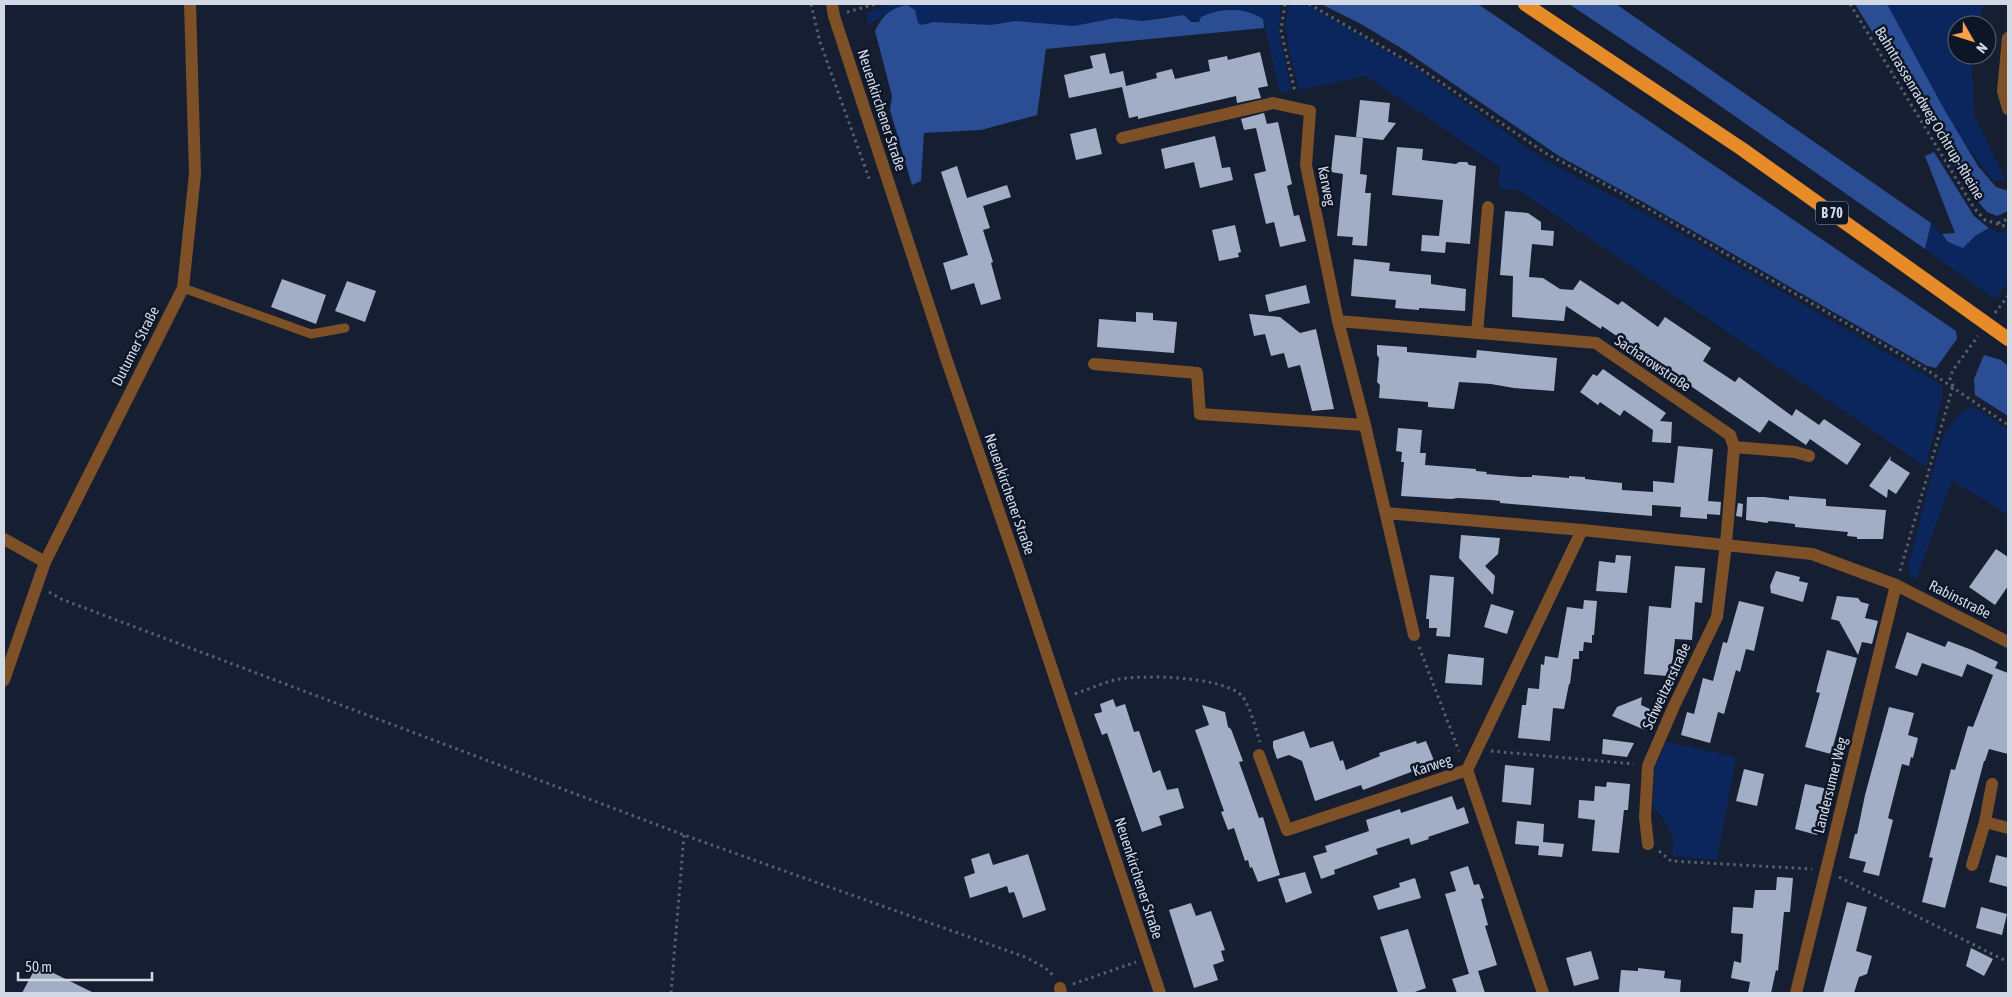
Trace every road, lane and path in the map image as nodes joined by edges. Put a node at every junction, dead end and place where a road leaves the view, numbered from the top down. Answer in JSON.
{"nodes":[{"id":1,"x":190,"y":4,"type":"edge"},
{"id":2,"x":876,"y":4,"type":"edge"},
{"id":3,"x":1285,"y":4,"type":"edge"},
{"id":4,"x":1309,"y":4,"type":"edge"},
{"id":5,"x":1525,"y":4,"type":"edge"},
{"id":6,"x":1850,"y":4,"type":"edge"},
{"id":7,"x":833,"y":10,"type":"edge"},
{"id":8,"x":2008,"y":38,"type":"edge"},
{"id":9,"x":2008,"y":109,"type":"edge"},
{"id":10,"x":1310,"y":112,"type":"junction"},
{"id":11,"x":1122,"y":138,"type":"dead end"},
{"id":12,"x":1488,"y":207,"type":"dead end"},
{"id":13,"x":2008,"y":219,"type":"edge"},
{"id":14,"x":1998,"y":224,"type":"junction"},
{"id":15,"x":2008,"y":227,"type":"edge"},
{"id":16,"x":183,"y":288,"type":"junction"},
{"id":17,"x":1338,"y":321,"type":"junction"},
{"id":18,"x":345,"y":328,"type":"dead end"},
{"id":19,"x":1477,"y":333,"type":"junction"},
{"id":20,"x":2008,"y":339,"type":"edge"},
{"id":21,"x":1962,"y":357,"type":"dead end"},
{"id":22,"x":1094,"y":364,"type":"dead end"},
{"id":23,"x":1953,"y":386,"type":"junction"},
{"id":24,"x":1365,"y":425,"type":"junction"},
{"id":25,"x":2008,"y":425,"type":"edge"},
{"id":26,"x":1734,"y":447,"type":"junction"},
{"id":27,"x":1808,"y":456,"type":"dead end"},
{"id":28,"x":1386,"y":513,"type":"junction"},
{"id":29,"x":1582,"y":530,"type":"junction"},
{"id":30,"x":4,"y":539,"type":"edge"},
{"id":31,"x":1726,"y":544,"type":"junction"},
{"id":32,"x":45,"y":562,"type":"junction"},
{"id":33,"x":38,"y":580,"type":"junction"},
{"id":34,"x":1896,"y":585,"type":"junction"},
{"id":35,"x":1414,"y":635,"type":"joint"},
{"id":36,"x":2008,"y":642,"type":"edge"},
{"id":37,"x":4,"y":680,"type":"edge"},
{"id":38,"x":1062,"y":699,"type":"junction"},
{"id":39,"x":1475,"y":749,"type":"junction"},
{"id":40,"x":1259,"y":755,"type":"joint"},
{"id":41,"x":1648,"y":766,"type":"junction"},
{"id":42,"x":1467,"y":770,"type":"junction"},
{"id":43,"x":1992,"y":784,"type":"dead end"},
{"id":44,"x":1985,"y":822,"type":"junction"},
{"id":45,"x":2008,"y":828,"type":"edge"},
{"id":46,"x":684,"y":835,"type":"junction"},
{"id":47,"x":1648,"y":844,"type":"dead end"},
{"id":48,"x":1972,"y":865,"type":"dead end"},
{"id":49,"x":1149,"y":958,"type":"junction"},
{"id":50,"x":1060,"y":991,"type":"edge"},
{"id":51,"x":672,"y":993,"type":"edge"},
{"id":52,"x":1160,"y":993,"type":"edge"},
{"id":53,"x":1542,"y":993,"type":"edge"},
{"id":54,"x":1796,"y":993,"type":"edge"}],
"edges":[{"from":1,"to":16,"type":"street","name":"Dutumer Straße"},
{"from":2,"to":7,"type":"path"},
{"from":3,"to":10,"type":"path"},
{"from":4,"to":23,"type":"path"},
{"from":5,"to":20,"type":"highway","number":"B 70"},
{"from":6,"to":14,"type":"path","name":"Bahntrassenradweg Ochtrup-Rheine"},
{"from":7,"to":38,"type":"street","name":"Neuenkirchener Straße"},
{"from":8,"to":9,"type":"street"},
{"from":10,"to":11,"type":"street"},
{"from":10,"to":17,"type":"street","name":"Karweg"},
{"from":12,"to":19,"type":"street"},
{"from":13,"to":14,"type":"path"},
{"from":14,"to":15,"type":"path","name":"Bahntrassenradweg Ochtrup-Rheine"},
{"from":16,"to":18,"type":"lane"},
{"from":16,"to":32,"type":"street","name":"Dutumer Straße"},
{"from":17,"to":19,"type":"street","name":"Sacharowstraße"},
{"from":17,"to":24,"type":"street","name":"Karweg"},
{"from":19,"to":26,"type":"street","name":"Sacharowstraße"},
{"from":21,"to":23,"type":"path"},
{"from":22,"to":24,"type":"street"},
{"from":23,"to":25,"type":"path"},
{"from":23,"to":34,"type":"path"},
{"from":24,"to":28,"type":"street","name":"Karweg"},
{"from":26,"to":27,"type":"street"},
{"from":26,"to":31,"type":"street"},
{"from":28,"to":29,"type":"street"},
{"from":28,"to":35,"type":"street","name":"Karweg"},
{"from":29,"to":31,"type":"street"},
{"from":29,"to":39,"type":"street"},
{"from":30,"to":32,"type":"street"},
{"from":31,"to":34,"type":"street"},
{"from":31,"to":41,"type":"street","name":"Schweitzerstraße"},
{"from":32,"to":33,"type":"street","name":"Dutumer Straße"},
{"from":33,"to":37,"type":"street","name":"Dutumer Straße"},
{"from":33,"to":46,"type":"path"},
{"from":34,"to":36,"type":"street","name":"Rabinstraße"},
{"from":34,"to":54,"type":"street","name":"Landersumer Weg"},
{"from":35,"to":42,"type":"path"},
{"from":38,"to":40,"type":"path"},
{"from":38,"to":49,"type":"street","name":"Neuenkirchener Straße"},
{"from":39,"to":41,"type":"path"},
{"from":39,"to":42,"type":"street"},
{"from":40,"to":42,"type":"street","name":"Karweg"},
{"from":41,"to":47,"type":"street","name":"Schweitzerstraße"},
{"from":42,"to":53,"type":"street","name":"Karweg"},
{"from":43,"to":44,"type":"street"},
{"from":44,"to":45,"type":"street"},
{"from":44,"to":48,"type":"street"},
{"from":46,"to":50,"type":"path"},
{"from":46,"to":51,"type":"path"},
{"from":49,"to":50,"type":"path"},
{"from":49,"to":52,"type":"street","name":"Neuenkirchener Straße"}]}
